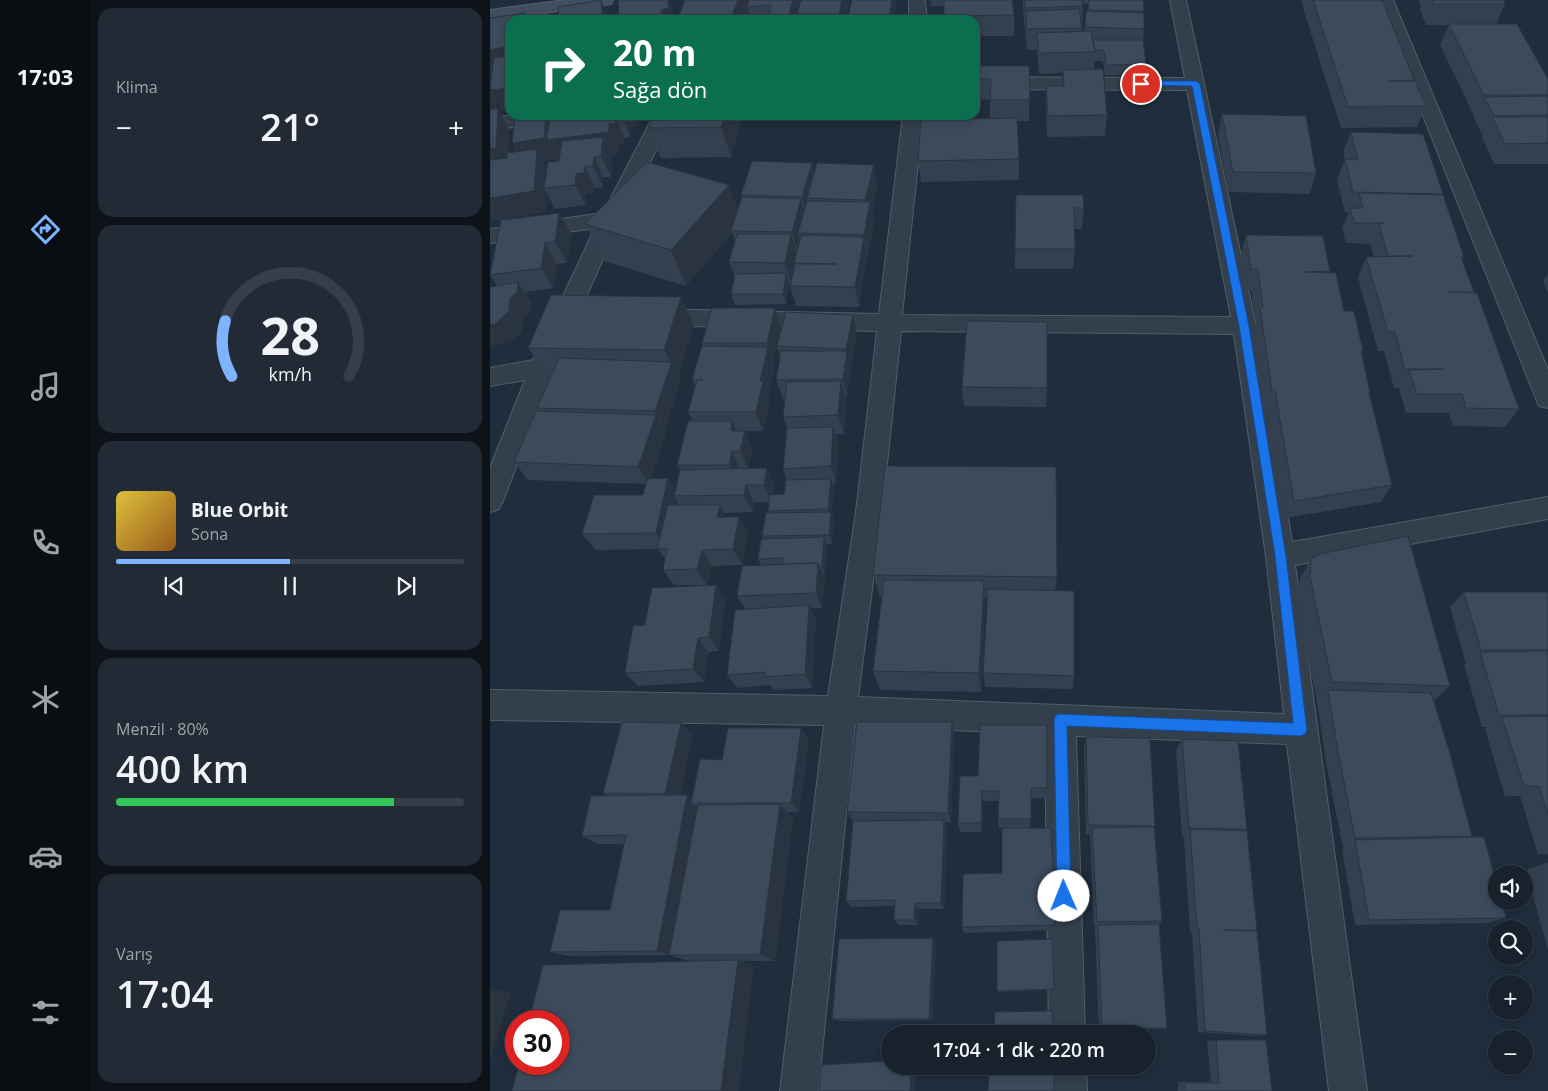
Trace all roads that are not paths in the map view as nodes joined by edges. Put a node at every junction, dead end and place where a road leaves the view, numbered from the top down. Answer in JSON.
{"nodes":[{"id":1,"x":605,"y":0,"type":"edge"},
{"id":2,"x":917,"y":0,"type":"edge"},
{"id":3,"x":1178,"y":0,"type":"edge"},
{"id":4,"x":1385,"y":0,"type":"edge"},
{"id":5,"x":490,"y":15,"type":"edge"},
{"id":6,"x":918,"y":15,"type":"edge"},
{"id":7,"x":980,"y":83,"type":"edge"},
{"id":8,"x":1196,"y":84,"type":"junction"},
{"id":9,"x":520,"y":120,"type":"edge"},
{"id":10,"x":661,"y":120,"type":"edge"},
{"id":11,"x":912,"y":120,"type":"edge"},
{"id":12,"x":490,"y":124,"type":"edge"},
{"id":13,"x":610,"y":219,"type":"junction"},
{"id":14,"x":490,"y":236,"type":"edge"},
{"id":15,"x":635,"y":316,"type":"edge"},
{"id":16,"x":890,"y":323,"type":"junction"},
{"id":17,"x":1244,"y":326,"type":"junction"},
{"id":18,"x":542,"y":368,"type":"junction"},
{"id":19,"x":490,"y":377,"type":"edge"},
{"id":20,"x":1548,"y":399,"type":"edge"},
{"id":21,"x":490,"y":501,"type":"edge"},
{"id":22,"x":1548,"y":508,"type":"edge"},
{"id":23,"x":1280,"y":556,"type":"junction"},
{"id":24,"x":490,"y":705,"type":"edge"},
{"id":25,"x":841,"y":711,"type":"junction"},
{"id":26,"x":1060,"y":720,"type":"junction"},
{"id":27,"x":1301,"y":730,"type":"junction"},
{"id":28,"x":1067,"y":1025,"type":"edge"},
{"id":29,"x":1067,"y":1075,"type":"edge"},
{"id":30,"x":799,"y":1091,"type":"edge"},
{"id":31,"x":1068,"y":1091,"type":"edge"},
{"id":32,"x":1348,"y":1091,"type":"edge"}],
"edges":[{"from":1,"to":5,"type":"main road"},
{"from":2,"to":6,"type":"street"},
{"from":3,"to":8,"type":"street"},
{"from":4,"to":20,"type":"street"},
{"from":7,"to":8,"type":"street"},
{"from":8,"to":17,"type":"street"},
{"from":9,"to":12,"type":"street"},
{"from":10,"to":13,"type":"street"},
{"from":11,"to":16,"type":"street"},
{"from":13,"to":14,"type":"street"},
{"from":13,"to":18,"type":"street"},
{"from":15,"to":16,"type":"street"},
{"from":16,"to":17,"type":"street"},
{"from":16,"to":25,"type":"street"},
{"from":17,"to":23,"type":"street"},
{"from":18,"to":19,"type":"street"},
{"from":18,"to":21,"type":"street"},
{"from":22,"to":23,"type":"street"},
{"from":23,"to":27,"type":"street"},
{"from":24,"to":25,"type":"street"},
{"from":25,"to":26,"type":"street"},
{"from":25,"to":30,"type":"street"},
{"from":26,"to":27,"type":"street"},
{"from":26,"to":28,"type":"street"},
{"from":27,"to":32,"type":"street"},
{"from":29,"to":31,"type":"street"}]}
